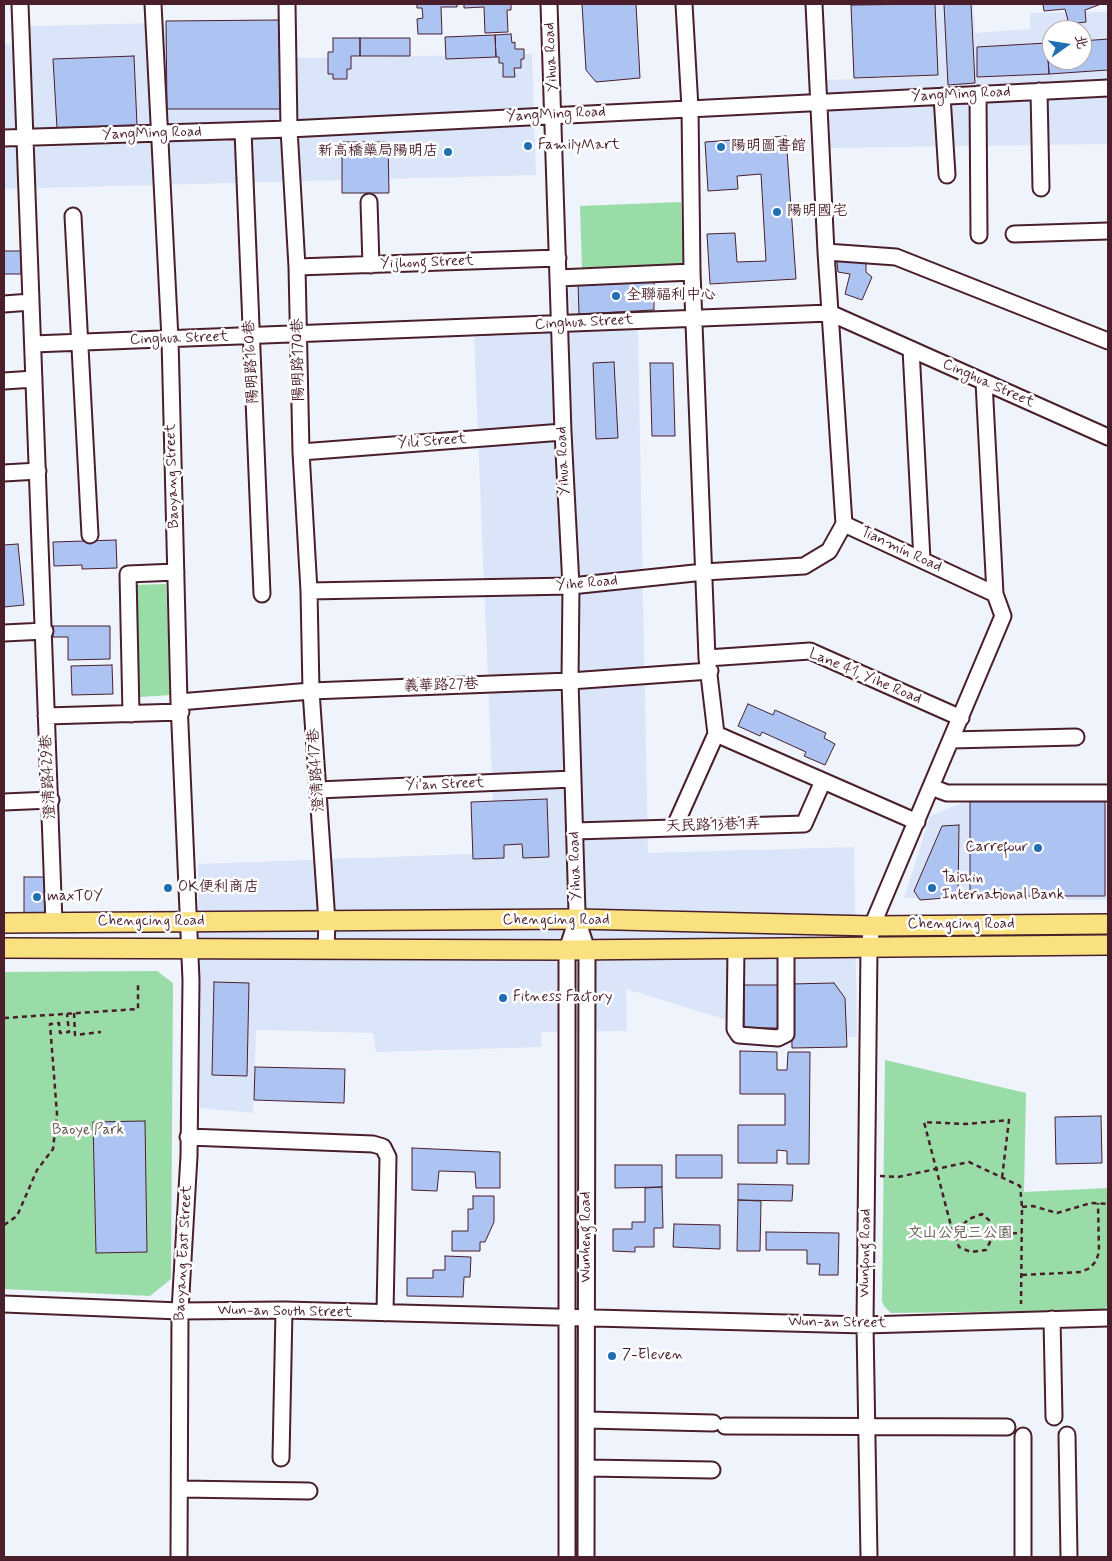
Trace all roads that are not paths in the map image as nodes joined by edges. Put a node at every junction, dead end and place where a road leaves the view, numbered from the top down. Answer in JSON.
{"nodes":[{"id":1,"x":20,"y":4,"type":"edge"},
{"id":2,"x":153,"y":4,"type":"edge"},
{"id":3,"x":287,"y":4,"type":"edge"},
{"id":4,"x":549,"y":4,"type":"edge"},
{"id":5,"x":684,"y":4,"type":"edge"},
{"id":6,"x":814,"y":4,"type":"edge"},
{"id":7,"x":1108,"y":88,"type":"edge"},
{"id":8,"x":1039,"y":91,"type":"junction"},
{"id":9,"x":978,"y":94,"type":"junction"},
{"id":10,"x":942,"y":96,"type":"junction"},
{"id":11,"x":818,"y":102,"type":"junction"},
{"id":12,"x":690,"y":108,"type":"junction"},
{"id":13,"x":554,"y":115,"type":"junction"},
{"id":14,"x":289,"y":129,"type":"junction"},
{"id":15,"x":243,"y":131,"type":"junction"},
{"id":16,"x":160,"y":133,"type":"junction"},
{"id":17,"x":4,"y":138,"type":"edge"},
{"id":18,"x":25,"y":138,"type":"junction"},
{"id":19,"x":947,"y":174,"type":"dead end"},
{"id":20,"x":1041,"y":188,"type":"dead end"},
{"id":21,"x":369,"y":202,"type":"dead end"},
{"id":22,"x":73,"y":216,"type":"dead end"},
{"id":23,"x":1108,"y":231,"type":"edge"},
{"id":24,"x":1014,"y":234,"type":"dead end"},
{"id":25,"x":980,"y":235,"type":"dead end"},
{"id":26,"x":826,"y":252,"type":"junction"},
{"id":27,"x":558,"y":258,"type":"junction"},
{"id":28,"x":371,"y":264,"type":"junction"},
{"id":29,"x":297,"y":267,"type":"junction"},
{"id":30,"x":692,"y":272,"type":"junction"},
{"id":31,"x":558,"y":278,"type":"junction"},
{"id":32,"x":31,"y":302,"type":"junction"},
{"id":33,"x":4,"y":304,"type":"edge"},
{"id":34,"x":830,"y":313,"type":"junction"},
{"id":35,"x":695,"y":318,"type":"junction"},
{"id":36,"x":560,"y":325,"type":"junction"},
{"id":37,"x":299,"y":334,"type":"junction"},
{"id":38,"x":250,"y":336,"type":"junction"},
{"id":39,"x":170,"y":339,"type":"junction"},
{"id":40,"x":1108,"y":341,"type":"edge"},
{"id":41,"x":79,"y":342,"type":"junction"},
{"id":42,"x":33,"y":344,"type":"junction"},
{"id":43,"x":911,"y":349,"type":"junction"},
{"id":44,"x":34,"y":380,"type":"junction"},
{"id":45,"x":4,"y":381,"type":"edge"},
{"id":46,"x":984,"y":382,"type":"junction"},
{"id":47,"x":563,"y":432,"type":"junction"},
{"id":48,"x":1108,"y":437,"type":"edge"},
{"id":49,"x":301,"y":452,"type":"junction"},
{"id":50,"x":38,"y":472,"type":"junction"},
{"id":51,"x":4,"y":473,"type":"edge"},
{"id":52,"x":844,"y":524,"type":"junction"},
{"id":53,"x":90,"y":536,"type":"dead end"},
{"id":54,"x":922,"y":560,"type":"junction"},
{"id":55,"x":176,"y":572,"type":"junction"},
{"id":56,"x":704,"y":572,"type":"junction"},
{"id":57,"x":571,"y":586,"type":"junction"},
{"id":58,"x":309,"y":591,"type":"junction"},
{"id":59,"x":262,"y":594,"type":"dead end"},
{"id":60,"x":995,"y":594,"type":"junction"},
{"id":61,"x":45,"y":631,"type":"junction"},
{"id":62,"x":4,"y":633,"type":"edge"},
{"id":63,"x":708,"y":665,"type":"junction"},
{"id":64,"x":570,"y":681,"type":"junction"},
{"id":65,"x":311,"y":691,"type":"junction"},
{"id":66,"x":180,"y":707,"type":"junction"},
{"id":67,"x":131,"y":714,"type":"junction"},
{"id":68,"x":46,"y":716,"type":"junction"},
{"id":69,"x":961,"y":718,"type":"junction"},
{"id":70,"x":716,"y":734,"type":"junction"},
{"id":71,"x":1076,"y":737,"type":"dead end"},
{"id":72,"x":951,"y":740,"type":"junction"},
{"id":73,"x":573,"y":779,"type":"junction"},
{"id":74,"x":823,"y":781,"type":"junction"},
{"id":75,"x":931,"y":788,"type":"junction"},
{"id":76,"x":318,"y":790,"type":"junction"},
{"id":77,"x":1108,"y":793,"type":"edge"},
{"id":78,"x":51,"y":800,"type":"junction"},
{"id":79,"x":4,"y":802,"type":"edge"},
{"id":80,"x":917,"y":822,"type":"junction"},
{"id":81,"x":674,"y":828,"type":"junction"},
{"id":82,"x":575,"y":831,"type":"junction"},
{"id":83,"x":577,"y":919,"type":"junction"},
{"id":84,"x":189,"y":922,"type":"junction"},
{"id":85,"x":327,"y":922,"type":"junction"},
{"id":86,"x":4,"y":923,"type":"edge"},
{"id":87,"x":54,"y":923,"type":"junction"},
{"id":88,"x":1108,"y":924,"type":"edge"},
{"id":89,"x":872,"y":926,"type":"junction"},
{"id":90,"x":1108,"y":945,"type":"edge"},
{"id":91,"x":4,"y":948,"type":"edge"},
{"id":92,"x":736,"y":948,"type":"junction"},
{"id":93,"x":786,"y":948,"type":"junction"},
{"id":94,"x":869,"y":948,"type":"junction"},
{"id":95,"x":190,"y":949,"type":"junction"},
{"id":96,"x":326,"y":949,"type":"junction"},
{"id":97,"x":567,"y":950,"type":"junction"},
{"id":98,"x":587,"y":950,"type":"junction"},
{"id":99,"x":188,"y":1138,"type":"junction"},
{"id":100,"x":4,"y":1304,"type":"edge"},
{"id":101,"x":284,"y":1310,"type":"junction"},
{"id":102,"x":180,"y":1311,"type":"junction"},
{"id":103,"x":385,"y":1313,"type":"junction"},
{"id":104,"x":566,"y":1318,"type":"junction"},
{"id":105,"x":587,"y":1318,"type":"junction"},
{"id":106,"x":1108,"y":1318,"type":"edge"},
{"id":107,"x":1052,"y":1319,"type":"junction"},
{"id":108,"x":866,"y":1325,"type":"junction"},
{"id":109,"x":1054,"y":1417,"type":"dead end"},
{"id":110,"x":587,"y":1420,"type":"junction"},
{"id":111,"x":1007,"y":1427,"type":"dead end"},
{"id":112,"x":867,"y":1428,"type":"junction"},
{"id":113,"x":1067,"y":1434,"type":"dead end"},
{"id":114,"x":1023,"y":1436,"type":"dead end"},
{"id":115,"x":281,"y":1458,"type":"dead end"},
{"id":116,"x":586,"y":1468,"type":"junction"},
{"id":117,"x":712,"y":1470,"type":"dead end"},
{"id":118,"x":181,"y":1489,"type":"junction"},
{"id":119,"x":309,"y":1491,"type":"dead end"},
{"id":120,"x":180,"y":1557,"type":"edge"},
{"id":121,"x":567,"y":1557,"type":"edge"},
{"id":122,"x":586,"y":1557,"type":"edge"},
{"id":123,"x":869,"y":1557,"type":"edge"},
{"id":124,"x":1023,"y":1557,"type":"edge"},
{"id":125,"x":1068,"y":1557,"type":"edge"}],
"edges":[{"from":1,"to":18,"type":"street","name":"澄清路429巷"},
{"from":2,"to":16,"type":"street","name":"Baoyang Street"},
{"from":3,"to":14,"type":"street","name":"陽明路170巷"},
{"from":4,"to":13,"type":"street","name":"Yihua Road"},
{"from":5,"to":12,"type":"street"},
{"from":6,"to":11,"type":"street","name":"Tianmin Road"},
{"from":7,"to":8,"type":"street","name":"YangMing Road"},
{"from":8,"to":9,"type":"street","name":"YangMing Road"},
{"from":8,"to":20,"type":"street"},
{"from":9,"to":10,"type":"street","name":"YangMing Road"},
{"from":9,"to":25,"type":"street"},
{"from":10,"to":11,"type":"street","name":"YangMing Road"},
{"from":10,"to":19,"type":"street"},
{"from":11,"to":12,"type":"street","name":"YangMing Road"},
{"from":11,"to":26,"type":"street","name":"Tianmin Road"},
{"from":12,"to":13,"type":"street","name":"YangMing Road"},
{"from":12,"to":30,"type":"street"},
{"from":13,"to":14,"type":"street","name":"YangMing Road"},
{"from":13,"to":27,"type":"street","name":"Yihua Road"},
{"from":14,"to":15,"type":"street","name":"YangMing Road"},
{"from":14,"to":29,"type":"street","name":"陽明路170巷"},
{"from":15,"to":16,"type":"street","name":"YangMing Road"},
{"from":15,"to":38,"type":"street","name":"陽明路160巷"},
{"from":16,"to":18,"type":"street","name":"YangMing Road"},
{"from":16,"to":39,"type":"street","name":"Baoyang Street"},
{"from":17,"to":18,"type":"street","name":"YangMing Road"},
{"from":18,"to":32,"type":"street","name":"澄清路429巷"},
{"from":21,"to":28,"type":"street"},
{"from":22,"to":41,"type":"street"},
{"from":23,"to":24,"type":"street"},
{"from":26,"to":34,"type":"street","name":"Tianmin Road"},
{"from":26,"to":40,"type":"street"},
{"from":27,"to":28,"type":"street","name":"Yijhong Street"},
{"from":27,"to":31,"type":"street","name":"Yihua Road"},
{"from":28,"to":29,"type":"street","name":"Yijhong Street"},
{"from":29,"to":37,"type":"street","name":"陽明路170巷"},
{"from":30,"to":31,"type":"street"},
{"from":30,"to":35,"type":"street"},
{"from":31,"to":36,"type":"street","name":"Yihua Road"},
{"from":32,"to":33,"type":"street"},
{"from":32,"to":42,"type":"street","name":"澄清路429巷"},
{"from":34,"to":35,"type":"street","name":"Cinghua Street"},
{"from":34,"to":43,"type":"street","name":"Cinghua Street"},
{"from":34,"to":52,"type":"street","name":"Tianmin Road"},
{"from":35,"to":36,"type":"street","name":"Cinghua Street"},
{"from":35,"to":56,"type":"street"},
{"from":36,"to":37,"type":"street","name":"Cinghua Street"},
{"from":36,"to":47,"type":"street","name":"Yihua Road"},
{"from":37,"to":38,"type":"street","name":"Cinghua Street"},
{"from":37,"to":49,"type":"street","name":"陽明路170巷"},
{"from":38,"to":39,"type":"street","name":"Cinghua Street"},
{"from":38,"to":59,"type":"street","name":"陽明路160巷"},
{"from":39,"to":41,"type":"street","name":"Cinghua Street"},
{"from":39,"to":55,"type":"street","name":"Baoyang Street"},
{"from":41,"to":42,"type":"street","name":"Cinghua Street"},
{"from":41,"to":53,"type":"street"},
{"from":42,"to":44,"type":"street","name":"澄清路429巷"},
{"from":43,"to":46,"type":"street","name":"Cinghua Street"},
{"from":43,"to":54,"type":"street"},
{"from":44,"to":45,"type":"street"},
{"from":44,"to":50,"type":"street","name":"澄清路429巷"},
{"from":46,"to":48,"type":"street","name":"Cinghua Street"},
{"from":46,"to":60,"type":"street"},
{"from":47,"to":49,"type":"street","name":"Yili Street"},
{"from":47,"to":57,"type":"street","name":"Yihua Road"},
{"from":49,"to":58,"type":"street","name":"陽明路170巷"},
{"from":50,"to":51,"type":"street"},
{"from":50,"to":61,"type":"street","name":"澄清路429巷"},
{"from":52,"to":54,"type":"street","name":"Tianmin Road"},
{"from":52,"to":56,"type":"street","name":"Yihe Road"},
{"from":54,"to":60,"type":"street","name":"Tianmin Road"},
{"from":55,"to":66,"type":"street","name":"Baoyang Street"},
{"from":55,"to":67,"type":"street"},
{"from":56,"to":57,"type":"street","name":"Yihe Road"},
{"from":56,"to":63,"type":"street"},
{"from":57,"to":58,"type":"street","name":"Yihe Road"},
{"from":57,"to":64,"type":"street","name":"Yihua Road"},
{"from":58,"to":65,"type":"street","name":"澄清路417巷"},
{"from":60,"to":69,"type":"street"},
{"from":61,"to":62,"type":"street"},
{"from":61,"to":68,"type":"street","name":"澄清路429巷"},
{"from":63,"to":64,"type":"street","name":"Lane 41, Yihe Road"},
{"from":63,"to":69,"type":"street","name":"Lane 41, Yihe Road"},
{"from":63,"to":70,"type":"street"},
{"from":64,"to":65,"type":"street","name":"義華路27巷"},
{"from":64,"to":73,"type":"street","name":"Yihua Road"},
{"from":65,"to":66,"type":"street","name":"義華路27巷"},
{"from":65,"to":76,"type":"street","name":"澄清路417巷"},
{"from":66,"to":67,"type":"street","name":"義華路27巷"},
{"from":66,"to":84,"type":"street","name":"Baoyang Street"},
{"from":67,"to":68,"type":"street","name":"義華路27巷"},
{"from":68,"to":78,"type":"street","name":"澄清路429巷"},
{"from":69,"to":72,"type":"street"},
{"from":70,"to":74,"type":"street"},
{"from":70,"to":81,"type":"street"},
{"from":71,"to":72,"type":"street"},
{"from":72,"to":75,"type":"street"},
{"from":73,"to":76,"type":"street","name":"Yi'an Street"},
{"from":73,"to":82,"type":"street","name":"Yihua Road"},
{"from":74,"to":80,"type":"street"},
{"from":74,"to":81,"type":"street","name":"天民路13巷1弄"},
{"from":75,"to":77,"type":"street"},
{"from":75,"to":80,"type":"street"},
{"from":76,"to":85,"type":"street","name":"澄清路417巷"},
{"from":78,"to":79,"type":"street"},
{"from":78,"to":87,"type":"street","name":"澄清路429巷"},
{"from":80,"to":89,"type":"street"},
{"from":81,"to":82,"type":"street","name":"天民路13巷1弄"},
{"from":82,"to":83,"type":"street","name":"Yihua Road"},
{"from":83,"to":85,"type":"main road","name":"Chengcing Road"},
{"from":83,"to":89,"type":"main road","name":"Chengcing Road"},
{"from":83,"to":97,"type":"street","name":"Wunheng Road"},
{"from":83,"to":98,"type":"street","name":"Wunheng Road"},
{"from":84,"to":85,"type":"main road","name":"Chengcing Road"},
{"from":84,"to":87,"type":"main road","name":"Chengcing Road"},
{"from":84,"to":95,"type":"street","name":"Baoyang Street"},
{"from":85,"to":96,"type":"street","name":"澄清路417巷"},
{"from":86,"to":87,"type":"main road","name":"Chengcing Road"},
{"from":88,"to":89,"type":"main road","name":"Chengcing Road"},
{"from":89,"to":94,"type":"street"},
{"from":90,"to":94,"type":"main road","name":"Chengcing Road"},
{"from":91,"to":95,"type":"main road","name":"Chengcing Road"},
{"from":92,"to":93,"type":"main road","name":"Chengcing Road"},
{"from":92,"to":93,"type":"street"},
{"from":92,"to":98,"type":"main road","name":"Chengcing Road"},
{"from":93,"to":94,"type":"main road","name":"Chengcing Road"},
{"from":94,"to":108,"type":"street","name":"Wunfong Road"},
{"from":95,"to":96,"type":"main road","name":"Chengcing Road"},
{"from":95,"to":99,"type":"street","name":"Baoyang East Street"},
{"from":96,"to":97,"type":"main road","name":"Chengcing Road"},
{"from":97,"to":98,"type":"main road","name":"Chengcing Road"},
{"from":97,"to":104,"type":"street","name":"Wunheng Road"},
{"from":98,"to":105,"type":"street","name":"Wunheng Road"},
{"from":99,"to":102,"type":"street","name":"Baoyang East Street"},
{"from":99,"to":103,"type":"street"},
{"from":100,"to":102,"type":"street","name":"Wun-an South Street"},
{"from":101,"to":102,"type":"street","name":"Wun-an South Street"},
{"from":101,"to":103,"type":"street","name":"Wun-an South Street"},
{"from":101,"to":115,"type":"street"},
{"from":102,"to":118,"type":"street","name":"Baoyang East Street"},
{"from":103,"to":104,"type":"street","name":"Wun-an South Street"},
{"from":104,"to":105,"type":"street","name":"Wun-an Street"},
{"from":104,"to":121,"type":"street","name":"Wunheng Road"},
{"from":105,"to":108,"type":"street","name":"Wun-an Street"},
{"from":105,"to":110,"type":"street","name":"Wunheng Road"},
{"from":106,"to":107,"type":"street","name":"Wun-an Street"},
{"from":107,"to":108,"type":"street","name":"Wun-an Street"},
{"from":107,"to":109,"type":"street"},
{"from":108,"to":112,"type":"street","name":"Wunfong Road"},
{"from":110,"to":112,"type":"street"},
{"from":110,"to":116,"type":"street","name":"Wunheng Road"},
{"from":111,"to":112,"type":"street"},
{"from":112,"to":123,"type":"street","name":"Wunfong Road"},
{"from":113,"to":125,"type":"street"},
{"from":114,"to":124,"type":"street"},
{"from":116,"to":117,"type":"street"},
{"from":116,"to":122,"type":"street","name":"Wunheng Road"},
{"from":118,"to":119,"type":"street"},
{"from":118,"to":120,"type":"street","name":"Baoyang East Street"}]}
